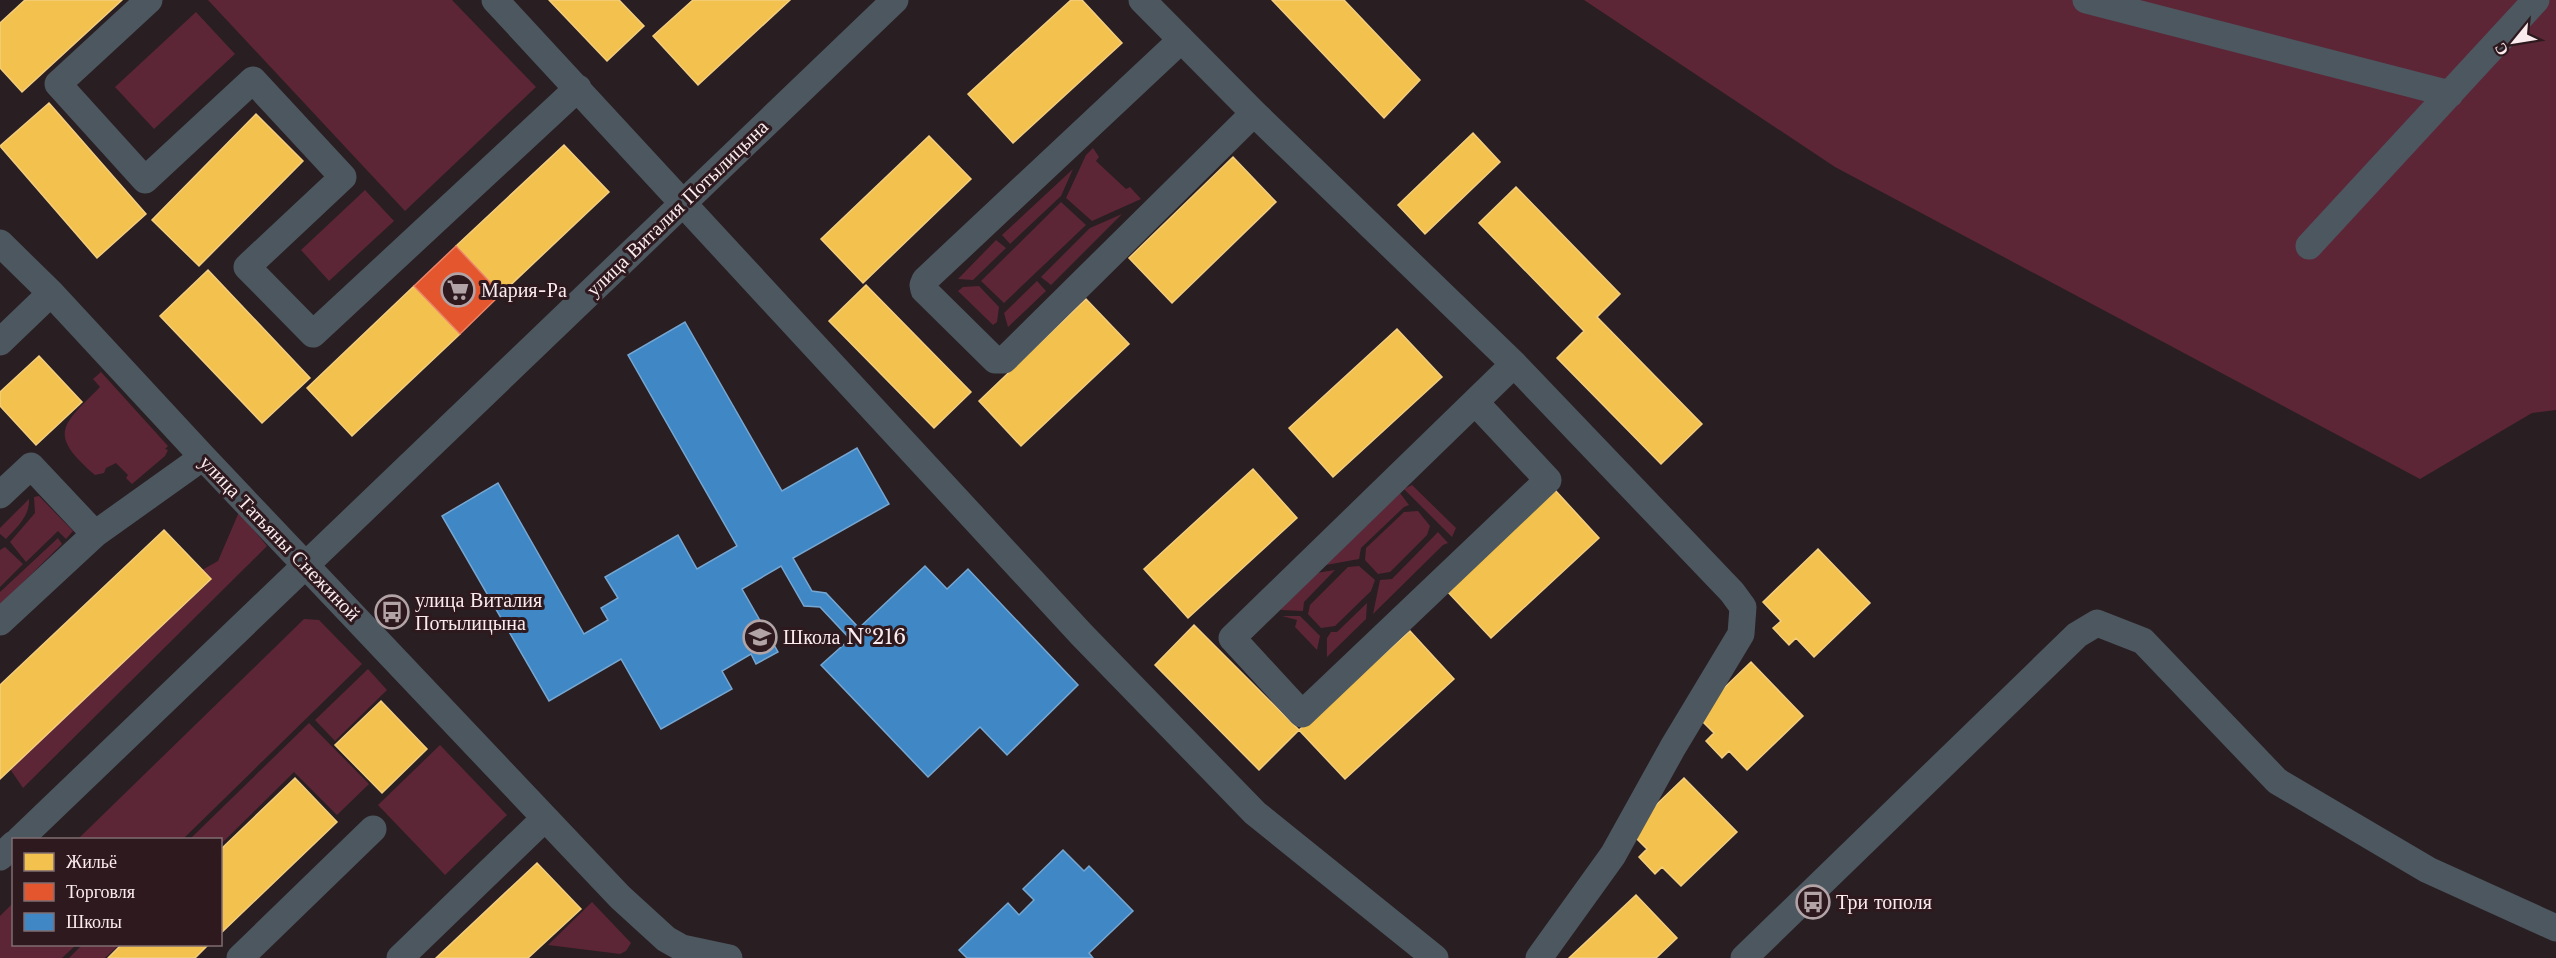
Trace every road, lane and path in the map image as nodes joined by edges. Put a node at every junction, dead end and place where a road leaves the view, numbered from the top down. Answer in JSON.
{"nodes":[{"id":1,"x":149,"y":0,"type":"edge"},
{"id":2,"x":495,"y":0,"type":"edge"},
{"id":3,"x":895,"y":0,"type":"edge"},
{"id":4,"x":1142,"y":0,"type":"edge"},
{"id":5,"x":2086,"y":0,"type":"edge"},
{"id":6,"x":2536,"y":0,"type":"edge"},
{"id":7,"x":1180,"y":40,"type":"junction"},
{"id":8,"x":578,"y":88,"type":"junction"},
{"id":9,"x":2450,"y":94,"type":"junction"},
{"id":10,"x":1254,"y":113,"type":"junction"},
{"id":11,"x":682,"y":203,"type":"junction"},
{"id":12,"x":0,"y":243,"type":"edge"},
{"id":13,"x":2309,"y":246,"type":"dead end"},
{"id":14,"x":51,"y":293,"type":"junction"},
{"id":15,"x":0,"y":342,"type":"edge"},
{"id":16,"x":1514,"y":364,"type":"junction"},
{"id":17,"x":1475,"y":402,"type":"junction"},
{"id":18,"x":203,"y":457,"type":"junction"},
{"id":19,"x":0,"y":495,"type":"edge"},
{"id":20,"x":95,"y":534,"type":"junction"},
{"id":21,"x":305,"y":564,"type":"junction"},
{"id":22,"x":0,"y":622,"type":"edge"},
{"id":23,"x":545,"y":818,"type":"junction"},
{"id":24,"x":373,"y":829,"type":"dead end"},
{"id":25,"x":17,"y":838,"type":"edge"},
{"id":26,"x":2556,"y":928,"type":"edge"},
{"id":27,"x":240,"y":958,"type":"edge"},
{"id":28,"x":400,"y":958,"type":"edge"},
{"id":29,"x":729,"y":958,"type":"edge"},
{"id":30,"x":1435,"y":958,"type":"edge"},
{"id":31,"x":1539,"y":958,"type":"edge"},
{"id":32,"x":1744,"y":958,"type":"edge"}],
"edges":[{"from":1,"to":8,"type":"street"},
{"from":2,"to":8,"type":"street"},
{"from":3,"to":11,"type":"street","name":"улица Виталия Потылицына"},
{"from":4,"to":7,"type":"street"},
{"from":5,"to":9,"type":"street"},
{"from":6,"to":9,"type":"street"},
{"from":7,"to":10,"type":"street"},
{"from":7,"to":10,"type":"street"},
{"from":8,"to":11,"type":"street"},
{"from":9,"to":13,"type":"street"},
{"from":10,"to":16,"type":"street"},
{"from":11,"to":21,"type":"street","name":"улица Виталия Потылицына"},
{"from":11,"to":30,"type":"street"},
{"from":12,"to":14,"type":"street","name":"улица Татьяны Снежиной"},
{"from":14,"to":15,"type":"street"},
{"from":14,"to":18,"type":"street","name":"улица Татьяны Снежиной"},
{"from":16,"to":17,"type":"street"},
{"from":16,"to":31,"type":"street"},
{"from":17,"to":17,"type":"street"},
{"from":18,"to":20,"type":"street"},
{"from":18,"to":21,"type":"street","name":"улица Татьяны Снежиной"},
{"from":19,"to":20,"type":"street"},
{"from":20,"to":22,"type":"street"},
{"from":21,"to":23,"type":"street","name":"улица Татьяны Снежиной"},
{"from":21,"to":25,"type":"street","name":"улица Виталия Потылицына"},
{"from":23,"to":28,"type":"street"},
{"from":23,"to":29,"type":"street","name":"улица Татьяны Снежиной"},
{"from":24,"to":27,"type":"street"},
{"from":26,"to":32,"type":"street"}]}
